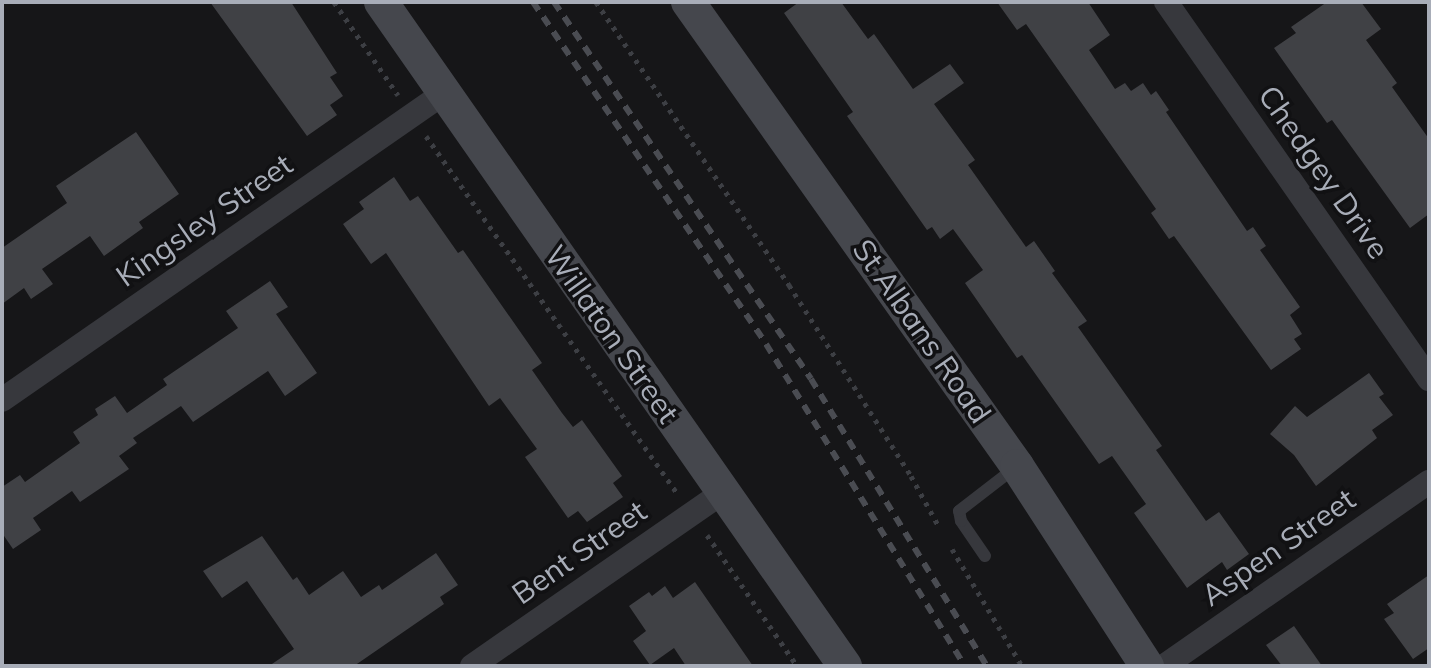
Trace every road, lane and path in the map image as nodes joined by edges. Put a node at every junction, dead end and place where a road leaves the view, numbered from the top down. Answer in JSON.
{"nodes":[{"id":1,"x":334,"y":2,"type":"edge"},
{"id":2,"x":381,"y":2,"type":"edge"},
{"id":3,"x":596,"y":2,"type":"edge"},
{"id":4,"x":688,"y":2,"type":"edge"},
{"id":5,"x":1166,"y":2,"type":"edge"},
{"id":6,"x":444,"y":93,"type":"junction"},
{"id":7,"x":411,"y":115,"type":"junction"},
{"id":8,"x":1429,"y":379,"type":"edge"},
{"id":9,"x":2,"y":400,"type":"edge"},
{"id":10,"x":1017,"y":466,"type":"junction"},
{"id":11,"x":1429,"y":482,"type":"edge"},
{"id":12,"x":723,"y":492,"type":"junction"},
{"id":13,"x":691,"y":513,"type":"junction"},
{"id":14,"x":940,"y":528,"type":"dead end"},
{"id":15,"x":947,"y":541,"type":"dead end"},
{"id":16,"x":985,"y":556,"type":"dead end"},
{"id":17,"x":472,"y":666,"type":"edge"},
{"id":18,"x":797,"y":666,"type":"edge"},
{"id":19,"x":845,"y":666,"type":"edge"},
{"id":20,"x":1022,"y":666,"type":"edge"},
{"id":21,"x":1147,"y":666,"type":"edge"},
{"id":22,"x":1164,"y":666,"type":"edge"}],
"edges":[{"from":1,"to":7,"type":"path"},
{"from":2,"to":6,"type":"street","name":"Willaton Street"},
{"from":3,"to":14,"type":"path"},
{"from":4,"to":10,"type":"street","name":"St Albans Road"},
{"from":5,"to":8,"type":"street","name":"Chedgey Drive"},
{"from":6,"to":7,"type":"street","name":"Kingsley Street"},
{"from":6,"to":12,"type":"street","name":"Willaton Street"},
{"from":7,"to":9,"type":"street","name":"Kingsley Street"},
{"from":7,"to":13,"type":"path"},
{"from":10,"to":16,"type":"lane"},
{"from":10,"to":21,"type":"street","name":"St Albans Road"},
{"from":11,"to":22,"type":"street","name":"Aspen Street"},
{"from":12,"to":13,"type":"street","name":"Bent Street"},
{"from":12,"to":19,"type":"street","name":"Willaton Street"},
{"from":13,"to":17,"type":"street","name":"Bent Street"},
{"from":13,"to":18,"type":"path"},
{"from":15,"to":20,"type":"path"}]}
